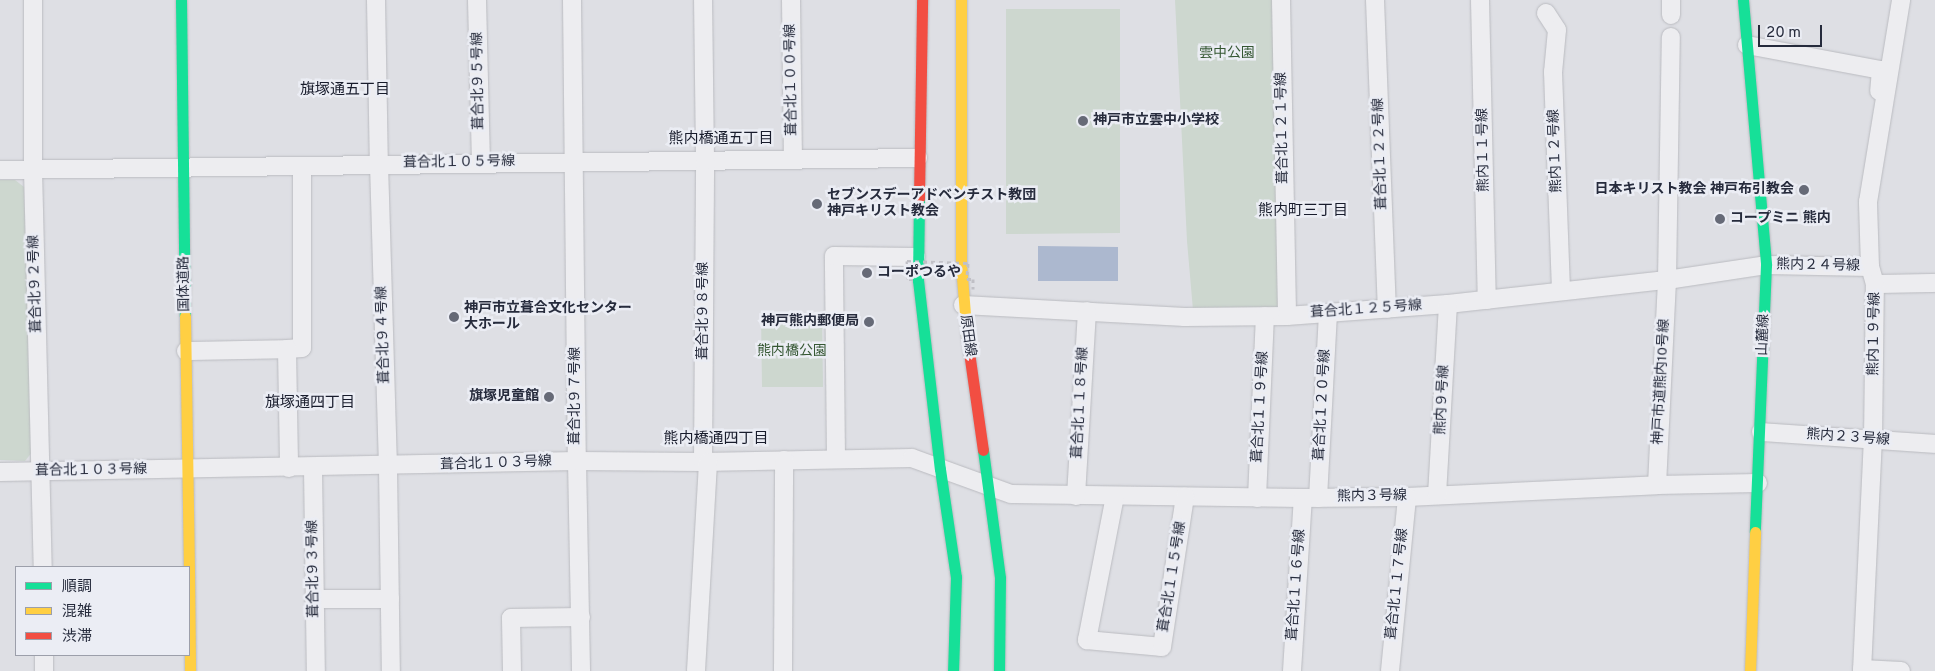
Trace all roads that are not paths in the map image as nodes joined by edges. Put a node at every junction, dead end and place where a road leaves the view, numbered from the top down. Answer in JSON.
{"nodes":[{"id":1,"x":33,"y":0,"type":"edge"},
{"id":2,"x":181,"y":0,"type":"edge"},
{"id":3,"x":376,"y":0,"type":"edge"},
{"id":4,"x":477,"y":0,"type":"edge"},
{"id":5,"x":572,"y":0,"type":"edge"},
{"id":6,"x":704,"y":0,"type":"edge"},
{"id":7,"x":791,"y":0,"type":"edge"},
{"id":8,"x":922,"y":0,"type":"edge"},
{"id":9,"x":961,"y":0,"type":"edge"},
{"id":10,"x":1281,"y":0,"type":"edge"},
{"id":11,"x":1375,"y":0,"type":"edge"},
{"id":12,"x":1480,"y":0,"type":"edge"},
{"id":13,"x":1743,"y":0,"type":"edge"},
{"id":14,"x":1901,"y":0,"type":"edge"},
{"id":15,"x":1546,"y":13,"type":"dead end"},
{"id":16,"x":1671,"y":37,"type":"dead end"},
{"id":17,"x":1747,"y":45,"type":"junction"},
{"id":18,"x":1886,"y":92,"type":"junction"},
{"id":19,"x":918,"y":158,"type":"junction"},
{"id":20,"x":793,"y":159,"type":"junction"},
{"id":21,"x":706,"y":160,"type":"junction"},
{"id":22,"x":575,"y":162,"type":"junction"},
{"id":23,"x":480,"y":163,"type":"junction"},
{"id":24,"x":379,"y":164,"type":"junction"},
{"id":25,"x":302,"y":166,"type":"junction"},
{"id":26,"x":184,"y":169,"type":"junction"},
{"id":27,"x":0,"y":170,"type":"edge"},
{"id":28,"x":33,"y":170,"type":"junction"},
{"id":29,"x":915,"y":262,"type":"junction"},
{"id":30,"x":1766,"y":265,"type":"junction"},
{"id":31,"x":1870,"y":267,"type":"junction"},
{"id":32,"x":1667,"y":280,"type":"junction"},
{"id":33,"x":1935,"y":283,"type":"edge"},
{"id":34,"x":1876,"y":284,"type":"junction"},
{"id":35,"x":1561,"y":291,"type":"junction"},
{"id":36,"x":1487,"y":300,"type":"junction"},
{"id":37,"x":1448,"y":304,"type":"junction"},
{"id":38,"x":963,"y":305,"type":"junction"},
{"id":39,"x":1387,"y":309,"type":"junction"},
{"id":40,"x":1087,"y":311,"type":"junction"},
{"id":41,"x":1328,"y":313,"type":"junction"},
{"id":42,"x":1265,"y":316,"type":"junction"},
{"id":43,"x":1287,"y":316,"type":"junction"},
{"id":44,"x":287,"y":349,"type":"junction"},
{"id":45,"x":186,"y":351,"type":"junction"},
{"id":46,"x":1761,"y":432,"type":"junction"},
{"id":47,"x":1873,"y":440,"type":"junction"},
{"id":48,"x":1935,"y":444,"type":"edge"},
{"id":49,"x":836,"y":459,"type":"junction"},
{"id":50,"x":784,"y":460,"type":"junction"},
{"id":51,"x":577,"y":461,"type":"junction"},
{"id":52,"x":706,"y":462,"type":"junction"},
{"id":53,"x":388,"y":466,"type":"junction"},
{"id":54,"x":289,"y":468,"type":"junction"},
{"id":55,"x":313,"y":468,"type":"junction"},
{"id":56,"x":940,"y":469,"type":"junction"},
{"id":57,"x":187,"y":470,"type":"junction"},
{"id":58,"x":0,"y":472,"type":"edge"},
{"id":59,"x":42,"y":472,"type":"junction"},
{"id":60,"x":1758,"y":483,"type":"junction"},
{"id":61,"x":987,"y":485,"type":"junction"},
{"id":62,"x":1657,"y":485,"type":"junction"},
{"id":63,"x":1437,"y":495,"type":"junction"},
{"id":64,"x":1076,"y":496,"type":"junction"},
{"id":65,"x":1114,"y":496,"type":"junction"},
{"id":66,"x":1185,"y":497,"type":"junction"},
{"id":67,"x":1407,"y":497,"type":"junction"},
{"id":68,"x":1257,"y":498,"type":"junction"},
{"id":69,"x":1311,"y":498,"type":"junction"},
{"id":70,"x":43,"y":566,"type":"edge"},
{"id":71,"x":189,"y":566,"type":"edge"},
{"id":72,"x":314,"y":599,"type":"junction"},
{"id":73,"x":390,"y":599,"type":"junction"},
{"id":74,"x":581,"y":617,"type":"junction"},
{"id":75,"x":44,"y":656,"type":"edge"},
{"id":76,"x":190,"y":656,"type":"edge"},
{"id":77,"x":1862,"y":670,"type":"edge"},
{"id":78,"x":44,"y":671,"type":"edge"},
{"id":79,"x":190,"y":671,"type":"edge"},
{"id":80,"x":316,"y":671,"type":"edge"},
{"id":81,"x":391,"y":671,"type":"edge"},
{"id":82,"x":512,"y":671,"type":"edge"},
{"id":83,"x":581,"y":671,"type":"edge"},
{"id":84,"x":696,"y":671,"type":"edge"},
{"id":85,"x":783,"y":671,"type":"edge"},
{"id":86,"x":953,"y":671,"type":"edge"},
{"id":87,"x":999,"y":671,"type":"edge"},
{"id":88,"x":1292,"y":671,"type":"edge"},
{"id":89,"x":1390,"y":671,"type":"edge"},
{"id":90,"x":1750,"y":671,"type":"edge"},
{"id":91,"x":1901,"y":671,"type":"edge"}],
"edges":[{"from":1,"to":28,"type":"street","name":"葺合北９２号線"},
{"from":2,"to":26,"type":"main road","name":"国体道路"},
{"from":3,"to":24,"type":"street","name":"葺合北９４号線"},
{"from":4,"to":23,"type":"street","name":"葺合北９５号線"},
{"from":5,"to":22,"type":"street","name":"葺合北９７号線"},
{"from":6,"to":21,"type":"street","name":"葺合北９８号線"},
{"from":7,"to":20,"type":"street","name":"葺合北１００号線"},
{"from":8,"to":19,"type":"main road"},
{"from":9,"to":38,"type":"main road","name":"原田線"},
{"from":10,"to":43,"type":"street","name":"葺合北１２１号線"},
{"from":11,"to":39,"type":"street","name":"葺合北１２２号線"},
{"from":12,"to":36,"type":"street","name":"熊内１１号線"},
{"from":13,"to":17,"type":"main road","name":"山麓線"},
{"from":14,"to":18,"type":"street","name":"熊内１９号線"},
{"from":15,"to":35,"type":"street","name":"熊内１２号線"},
{"from":16,"to":32,"type":"street","name":"神戸市道熊内10号線"},
{"from":17,"to":18,"type":"street"},
{"from":17,"to":30,"type":"main road","name":"山麓線"},
{"from":18,"to":31,"type":"street","name":"熊内１９号線"},
{"from":19,"to":20,"type":"street","name":"葺合北１０５号線"},
{"from":19,"to":29,"type":"main road"},
{"from":20,"to":21,"type":"street","name":"葺合北１０５号線"},
{"from":21,"to":22,"type":"street","name":"葺合北１０５号線"},
{"from":21,"to":52,"type":"street","name":"葺合北９８号線"},
{"from":22,"to":23,"type":"street","name":"葺合北１０５号線"},
{"from":22,"to":51,"type":"street","name":"葺合北９７号線"},
{"from":23,"to":24,"type":"street","name":"葺合北１０５号線"},
{"from":24,"to":25,"type":"street","name":"葺合北１０５号線"},
{"from":24,"to":53,"type":"street","name":"葺合北９４号線"},
{"from":25,"to":26,"type":"street","name":"葺合北１０５号線"},
{"from":25,"to":44,"type":"street"},
{"from":26,"to":28,"type":"street","name":"葺合北１０５号線"},
{"from":26,"to":45,"type":"main road","name":"国体道路"},
{"from":27,"to":28,"type":"street","name":"葺合北１０５号線"},
{"from":28,"to":59,"type":"street","name":"葺合北９２号線"},
{"from":29,"to":49,"type":"street"},
{"from":29,"to":56,"type":"main road"},
{"from":30,"to":31,"type":"street","name":"熊内２４号線"},
{"from":30,"to":32,"type":"street","name":"葺合北１２５号線"},
{"from":30,"to":46,"type":"main road","name":"山麓線"},
{"from":31,"to":34,"type":"street","name":"熊内１９号線"},
{"from":32,"to":35,"type":"street","name":"葺合北１２５号線"},
{"from":32,"to":62,"type":"street","name":"神戸市道熊内10号線"},
{"from":33,"to":34,"type":"street"},
{"from":34,"to":47,"type":"street","name":"熊内１９号線"},
{"from":35,"to":36,"type":"street","name":"葺合北１２５号線"},
{"from":36,"to":37,"type":"street","name":"葺合北１２５号線"},
{"from":37,"to":39,"type":"street","name":"葺合北１２５号線"},
{"from":37,"to":63,"type":"street","name":"熊内９号線"},
{"from":38,"to":40,"type":"street","name":"葺合北１２５号線"},
{"from":38,"to":61,"type":"main road","name":"原田線"},
{"from":39,"to":41,"type":"street","name":"葺合北１２５号線"},
{"from":40,"to":42,"type":"street","name":"葺合北１２５号線"},
{"from":40,"to":64,"type":"street","name":"葺合北１１８号線"},
{"from":41,"to":43,"type":"street","name":"葺合北１２５号線"},
{"from":41,"to":69,"type":"street","name":"葺合北１２０号線"},
{"from":42,"to":43,"type":"street","name":"葺合北１２５号線"},
{"from":42,"to":68,"type":"street","name":"葺合北１１９号線"},
{"from":44,"to":45,"type":"street"},
{"from":44,"to":54,"type":"street"},
{"from":45,"to":57,"type":"main road","name":"国体道路"},
{"from":46,"to":47,"type":"street","name":"熊内２３号線"},
{"from":46,"to":60,"type":"main road","name":"山麓線"},
{"from":47,"to":48,"type":"street","name":"熊内２３号線"},
{"from":47,"to":77,"type":"street","name":"熊内１９号線"},
{"from":49,"to":50,"type":"street","name":"葺合北１０３号線"},
{"from":49,"to":56,"type":"street","name":"葺合北１０３号線"},
{"from":50,"to":52,"type":"street","name":"葺合北１０３号線"},
{"from":50,"to":85,"type":"street"},
{"from":51,"to":52,"type":"street","name":"葺合北１０３号線"},
{"from":51,"to":53,"type":"street","name":"葺合北１０３号線"},
{"from":51,"to":74,"type":"street","name":"葺合北９７号線"},
{"from":52,"to":84,"type":"street","name":"葺合北９８号線"},
{"from":53,"to":55,"type":"street","name":"葺合北１０３号線"},
{"from":53,"to":73,"type":"street","name":"葺合北９４号線"},
{"from":54,"to":55,"type":"street","name":"葺合北１０３号線"},
{"from":54,"to":57,"type":"street","name":"葺合北１０３号線"},
{"from":55,"to":72,"type":"street","name":"葺合北９３号線"},
{"from":56,"to":61,"type":"street","name":"葺合北１０３号線"},
{"from":56,"to":86,"type":"main road"},
{"from":57,"to":59,"type":"street","name":"葺合北１０３号線"},
{"from":57,"to":71,"type":"main road","name":"国体道路"},
{"from":58,"to":59,"type":"street","name":"葺合北１０３号線"},
{"from":59,"to":70,"type":"street","name":"葺合北９２号線"},
{"from":60,"to":62,"type":"street","name":"熊内３号線"},
{"from":60,"to":90,"type":"main road","name":"山麓線"},
{"from":61,"to":64,"type":"street","name":"熊内３号線"},
{"from":61,"to":87,"type":"main road","name":"原田線"},
{"from":62,"to":63,"type":"street","name":"熊内３号線"},
{"from":63,"to":67,"type":"street","name":"熊内３号線"},
{"from":64,"to":65,"type":"street","name":"熊内３号線"},
{"from":65,"to":66,"type":"street","name":"熊内３号線"},
{"from":65,"to":66,"type":"street","name":"葺合北１１５号線"},
{"from":66,"to":68,"type":"street","name":"熊内３号線"},
{"from":67,"to":69,"type":"street","name":"熊内３号線"},
{"from":67,"to":89,"type":"street","name":"葺合北１１７号線"},
{"from":68,"to":69,"type":"street","name":"熊内３号線"},
{"from":69,"to":88,"type":"street","name":"葺合北１１６号線"},
{"from":72,"to":73,"type":"street"},
{"from":72,"to":80,"type":"street","name":"葺合北９３号線"},
{"from":73,"to":81,"type":"street","name":"葺合北９４号線"},
{"from":74,"to":82,"type":"street"},
{"from":74,"to":83,"type":"street","name":"葺合北９７号線"},
{"from":75,"to":78,"type":"street"},
{"from":76,"to":79,"type":"main road","name":"国体道路"},
{"from":77,"to":91,"type":"street"}]}
